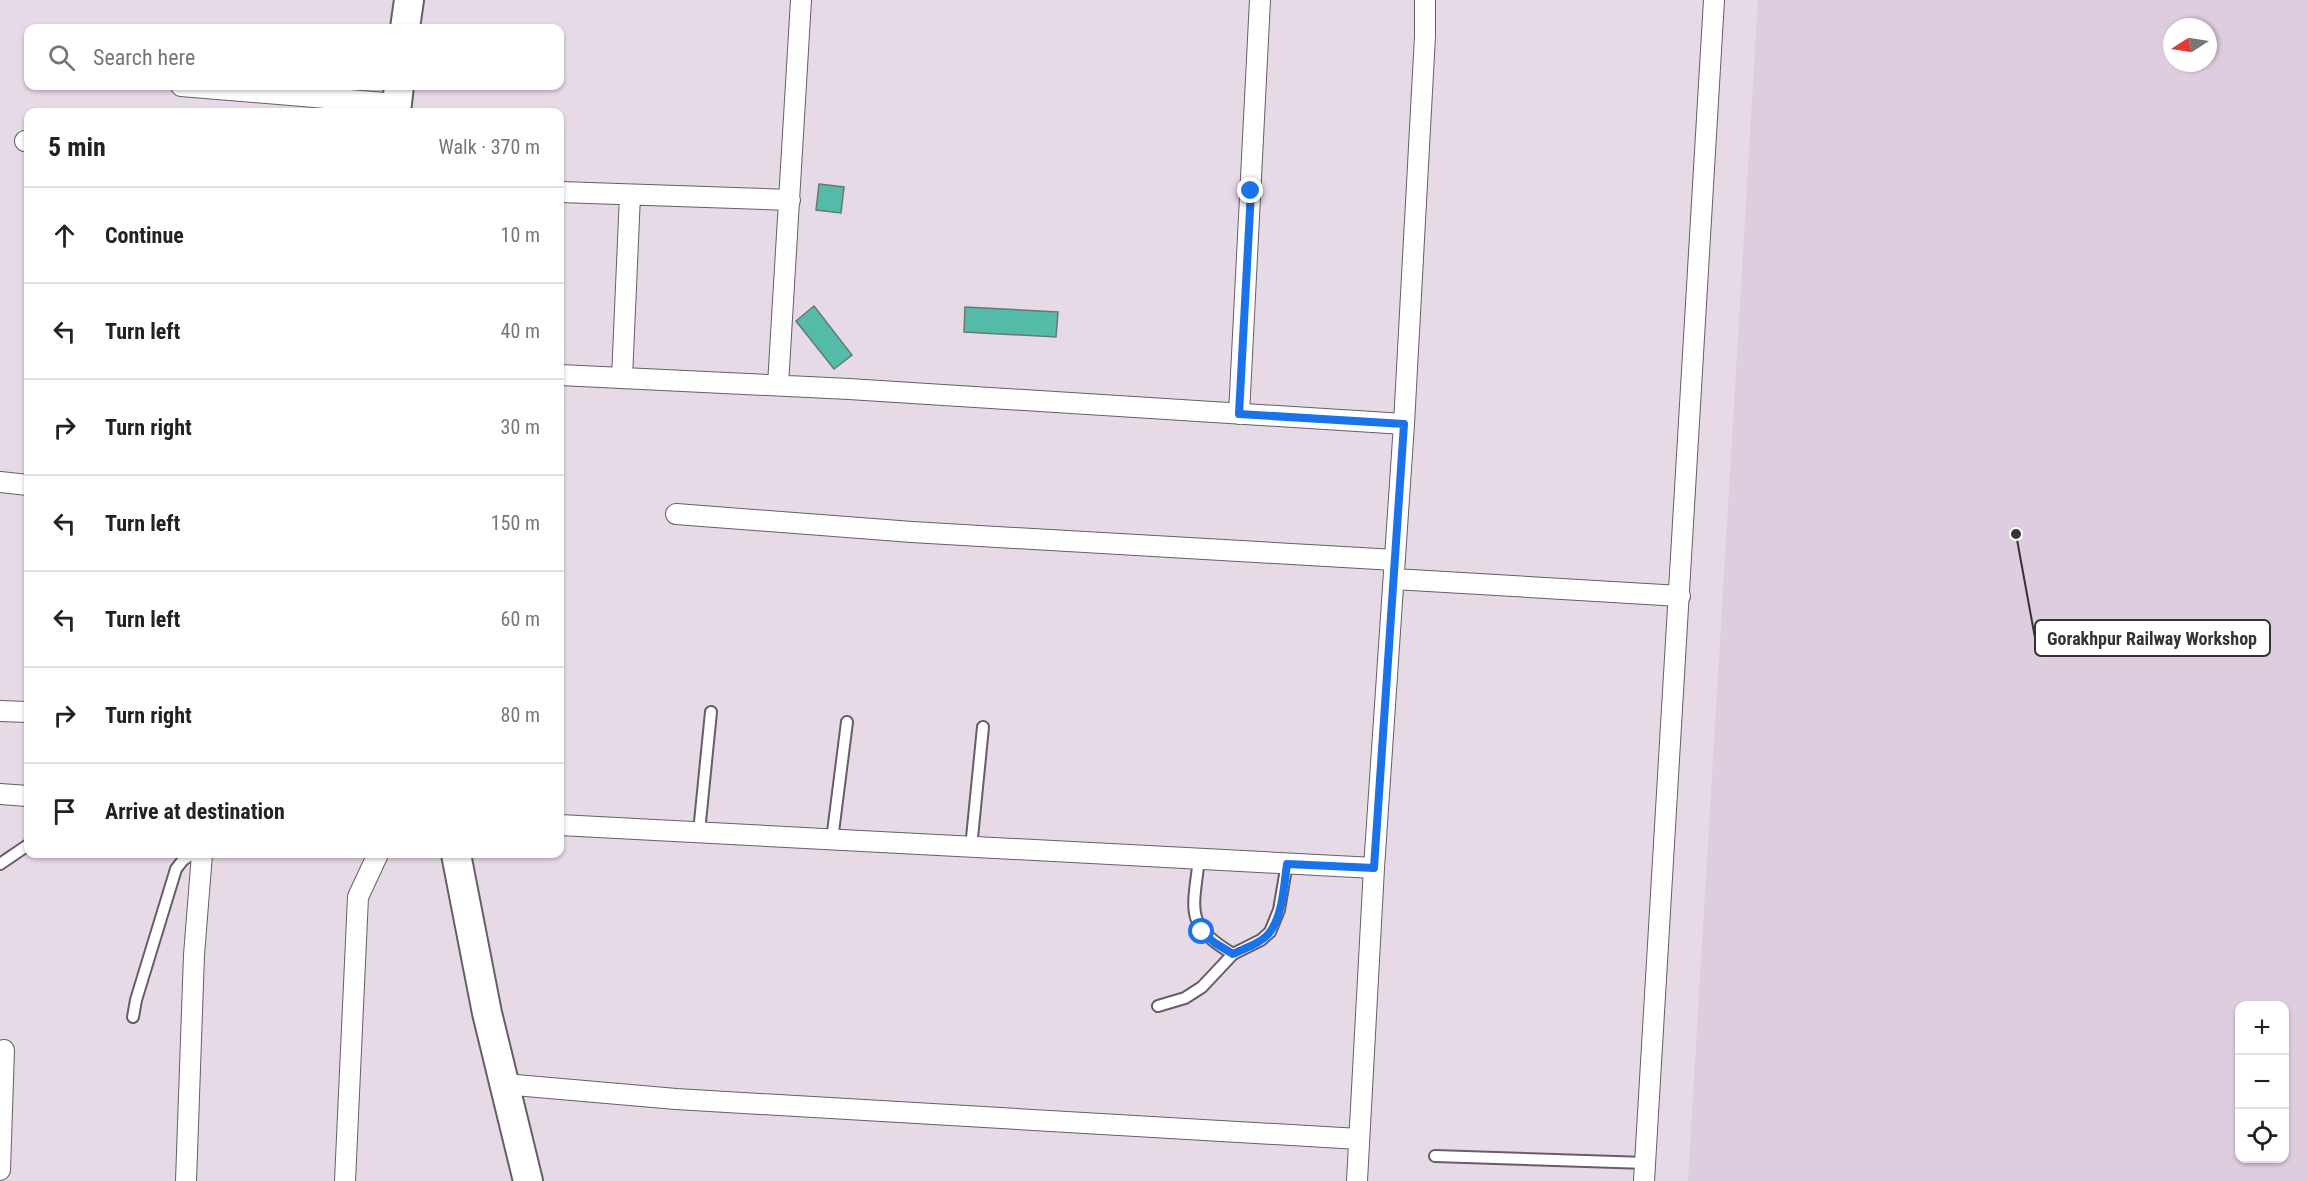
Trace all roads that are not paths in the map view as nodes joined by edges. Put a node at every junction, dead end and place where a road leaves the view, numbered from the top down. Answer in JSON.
{"nodes":[{"id":1,"x":409,"y":0,"type":"edge"},
{"id":2,"x":801,"y":0,"type":"edge"},
{"id":3,"x":1260,"y":0,"type":"edge"},
{"id":4,"x":1425,"y":0,"type":"edge"},
{"id":5,"x":1714,"y":0,"type":"edge"},
{"id":6,"x":406,"y":24,"type":"edge"},
{"id":7,"x":239,"y":90,"type":"edge"},
{"id":8,"x":397,"y":101,"type":"edge"},
{"id":9,"x":564,"y":192,"type":"edge"},
{"id":10,"x":630,"y":195,"type":"junction"},
{"id":11,"x":790,"y":201,"type":"junction"},
{"id":12,"x":564,"y":375,"type":"edge"},
{"id":13,"x":622,"y":378,"type":"junction"},
{"id":14,"x":778,"y":385,"type":"junction"},
{"id":15,"x":1239,"y":414,"type":"junction"},
{"id":16,"x":1404,"y":424,"type":"junction"},
{"id":17,"x":0,"y":482,"type":"edge"},
{"id":18,"x":24,"y":485,"type":"edge"},
{"id":19,"x":676,"y":514,"type":"dead end"},
{"id":20,"x":1395,"y":570,"type":"junction"},
{"id":21,"x":1680,"y":596,"type":"junction"},
{"id":22,"x":0,"y":711,"type":"edge"},
{"id":23,"x":24,"y":712,"type":"edge"},
{"id":24,"x":711,"y":712,"type":"dead end"},
{"id":25,"x":847,"y":722,"type":"dead end"},
{"id":26,"x":983,"y":727,"type":"dead end"},
{"id":27,"x":0,"y":795,"type":"edge"},
{"id":28,"x":24,"y":796,"type":"edge"},
{"id":29,"x":564,"y":825,"type":"edge"},
{"id":30,"x":699,"y":832,"type":"junction"},
{"id":31,"x":832,"y":840,"type":"junction"},
{"id":32,"x":24,"y":848,"type":"edge"},
{"id":33,"x":971,"y":848,"type":"junction"},
{"id":34,"x":186,"y":858,"type":"edge"},
{"id":35,"x":202,"y":858,"type":"edge"},
{"id":36,"x":376,"y":858,"type":"edge"},
{"id":37,"x":457,"y":858,"type":"edge"},
{"id":38,"x":1199,"y":859,"type":"junction"},
{"id":39,"x":0,"y":864,"type":"edge"},
{"id":40,"x":1287,"y":864,"type":"junction"},
{"id":41,"x":1374,"y":868,"type":"junction"},
{"id":42,"x":1233,"y":954,"type":"junction"},
{"id":43,"x":1158,"y":1006,"type":"dead end"},
{"id":44,"x":133,"y":1017,"type":"dead end"},
{"id":45,"x":4,"y":1050,"type":"dead end"},
{"id":46,"x":504,"y":1084,"type":"junction"},
{"id":47,"x":1359,"y":1139,"type":"junction"},
{"id":48,"x":1435,"y":1156,"type":"dead end"},
{"id":49,"x":0,"y":1170,"type":"edge"},
{"id":50,"x":1645,"y":1172,"type":"edge"},
{"id":51,"x":186,"y":1181,"type":"edge"},
{"id":52,"x":345,"y":1181,"type":"edge"},
{"id":53,"x":528,"y":1181,"type":"edge"},
{"id":54,"x":1357,"y":1181,"type":"edge"}],
"edges":[{"from":1,"to":6,"type":"main road"},
{"from":2,"to":11,"type":"street"},
{"from":3,"to":15,"type":"street"},
{"from":4,"to":16,"type":"street"},
{"from":5,"to":21,"type":"street"},
{"from":7,"to":8,"type":"street"},
{"from":9,"to":10,"type":"street"},
{"from":10,"to":11,"type":"street"},
{"from":10,"to":13,"type":"street"},
{"from":11,"to":14,"type":"street"},
{"from":12,"to":13,"type":"street"},
{"from":13,"to":14,"type":"street"},
{"from":14,"to":15,"type":"street"},
{"from":15,"to":16,"type":"street"},
{"from":16,"to":20,"type":"street"},
{"from":17,"to":18,"type":"street"},
{"from":19,"to":20,"type":"street"},
{"from":20,"to":21,"type":"street"},
{"from":20,"to":41,"type":"street"},
{"from":21,"to":50,"type":"street"},
{"from":22,"to":23,"type":"street"},
{"from":24,"to":30,"type":"lane"},
{"from":25,"to":31,"type":"lane"},
{"from":26,"to":33,"type":"lane"},
{"from":27,"to":28,"type":"street"},
{"from":29,"to":30,"type":"street"},
{"from":30,"to":31,"type":"street"},
{"from":31,"to":33,"type":"street"},
{"from":32,"to":39,"type":"lane"},
{"from":33,"to":38,"type":"street"},
{"from":34,"to":44,"type":"lane"},
{"from":35,"to":51,"type":"street"},
{"from":36,"to":52,"type":"street"},
{"from":37,"to":46,"type":"main road"},
{"from":38,"to":40,"type":"street"},
{"from":38,"to":42,"type":"lane"},
{"from":40,"to":41,"type":"street"},
{"from":40,"to":42,"type":"lane"},
{"from":41,"to":47,"type":"street"},
{"from":42,"to":43,"type":"lane"},
{"from":45,"to":49,"type":"street"},
{"from":46,"to":47,"type":"street"},
{"from":46,"to":53,"type":"main road"},
{"from":47,"to":54,"type":"street"},
{"from":48,"to":50,"type":"lane"}]}
